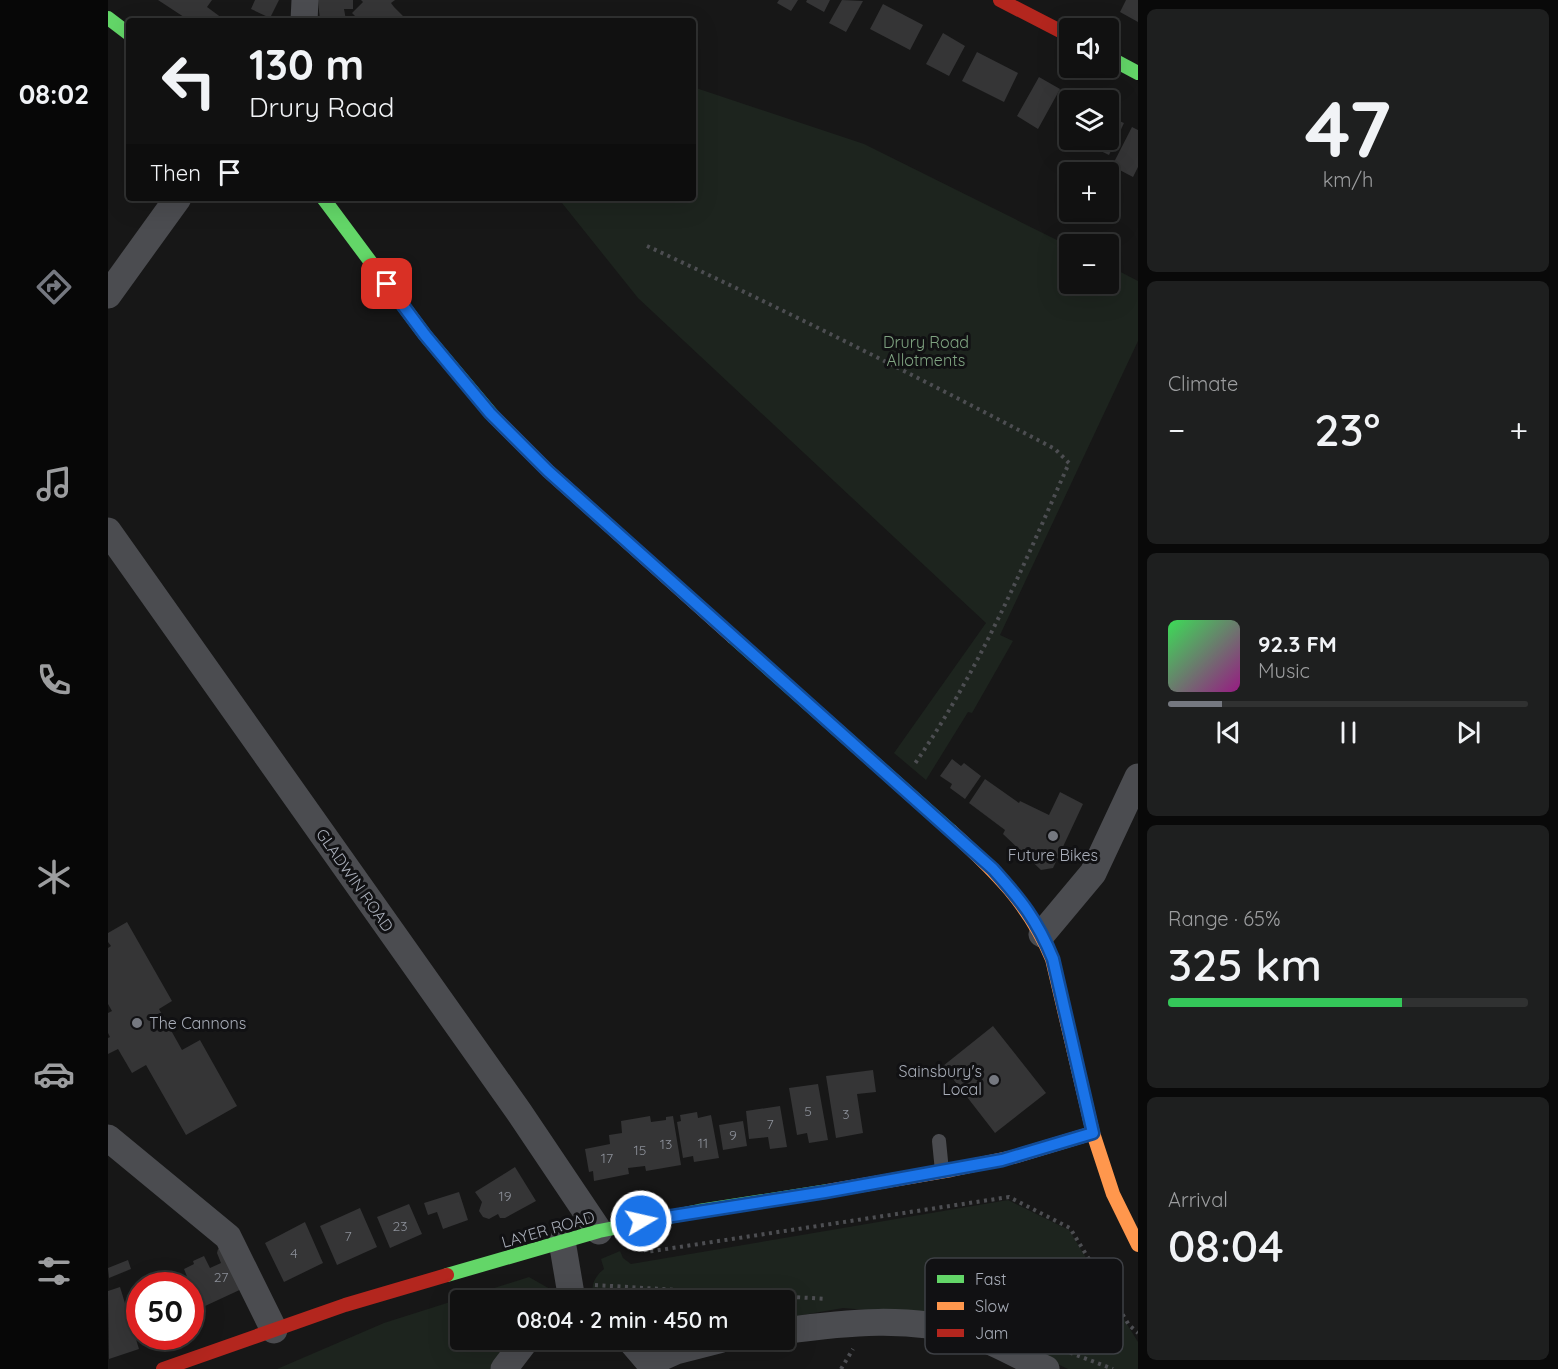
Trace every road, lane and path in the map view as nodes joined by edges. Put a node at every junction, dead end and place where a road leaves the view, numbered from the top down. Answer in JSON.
{"nodes":[{"id":1,"x":305,"y":0,"type":"edge"},
{"id":2,"x":1006,"y":1,"type":"edge"},
{"id":3,"x":108,"y":18,"type":"edge"},
{"id":4,"x":304,"y":18,"type":"edge"},
{"id":5,"x":1059,"y":30,"type":"edge"},
{"id":6,"x":126,"y":32,"type":"edge"},
{"id":7,"x":1119,"y":63,"type":"edge"},
{"id":8,"x":1138,"y":73,"type":"edge"},
{"id":9,"x":176,"y":201,"type":"edge"},
{"id":10,"x":325,"y":201,"type":"edge"},
{"id":11,"x":647,"y":246,"type":"dead end"},
{"id":12,"x":108,"y":295,"type":"edge"},
{"id":13,"x":108,"y":531,"type":"edge"},
{"id":14,"x":1138,"y":777,"type":"edge"},
{"id":15,"x":900,"y":785,"type":"junction"},
{"id":16,"x":1042,"y":934,"type":"junction"},
{"id":17,"x":1093,"y":1133,"type":"junction"},
{"id":18,"x":108,"y":1138,"type":"edge"},
{"id":19,"x":939,"y":1141,"type":"dead end"},
{"id":20,"x":942,"y":1171,"type":"junction"},
{"id":21,"x":641,"y":1221,"type":"junction"},
{"id":22,"x":600,"y":1231,"type":"junction"},
{"id":23,"x":562,"y":1241,"type":"junction"},
{"id":24,"x":1138,"y":1245,"type":"edge"},
{"id":25,"x":1088,"y":1258,"type":"edge"},
{"id":26,"x":570,"y":1290,"type":"edge"},
{"id":27,"x":1123,"y":1315,"type":"edge"},
{"id":28,"x":925,"y":1325,"type":"edge"},
{"id":29,"x":795,"y":1329,"type":"edge"},
{"id":30,"x":274,"y":1330,"type":"junction"},
{"id":31,"x":1138,"y":1333,"type":"edge"},
{"id":32,"x":518,"y":1350,"type":"edge"},
{"id":33,"x":638,"y":1350,"type":"edge"},
{"id":34,"x":680,"y":1350,"type":"edge"},
{"id":35,"x":1015,"y":1354,"type":"edge"},
{"id":36,"x":652,"y":1366,"type":"edge"},
{"id":37,"x":163,"y":1369,"type":"edge"},
{"id":38,"x":504,"y":1369,"type":"edge"},
{"id":39,"x":1046,"y":1369,"type":"edge"}],
"edges":[{"from":1,"to":4,"type":"street"},
{"from":2,"to":5,"type":"main road"},
{"from":3,"to":6,"type":"main road"},
{"from":7,"to":8,"type":"main road"},
{"from":9,"to":12,"type":"street"},
{"from":10,"to":15,"type":"main road"},
{"from":11,"to":15,"type":"path"},
{"from":13,"to":22,"type":"street","name":"GLADWIN ROAD"},
{"from":14,"to":16,"type":"street"},
{"from":15,"to":16,"type":"main road"},
{"from":16,"to":17,"type":"main road"},
{"from":17,"to":20,"type":"main road","name":"LAYER ROAD"},
{"from":17,"to":24,"type":"main road"},
{"from":18,"to":30,"type":"street"},
{"from":19,"to":20,"type":"lane"},
{"from":20,"to":21,"type":"main road","name":"LAYER ROAD"},
{"from":21,"to":22,"type":"main road","name":"LAYER ROAD"},
{"from":21,"to":25,"type":"path"},
{"from":22,"to":23,"type":"main road","name":"LAYER ROAD"},
{"from":23,"to":26,"type":"street"},
{"from":23,"to":30,"type":"main road","name":"LAYER ROAD"},
{"from":27,"to":31,"type":"path"},
{"from":28,"to":29,"type":"street"},
{"from":30,"to":37,"type":"main road","name":"LAYER ROAD"},
{"from":32,"to":38,"type":"street"},
{"from":33,"to":36,"type":"street"},
{"from":34,"to":36,"type":"street"},
{"from":35,"to":39,"type":"street"}]}
